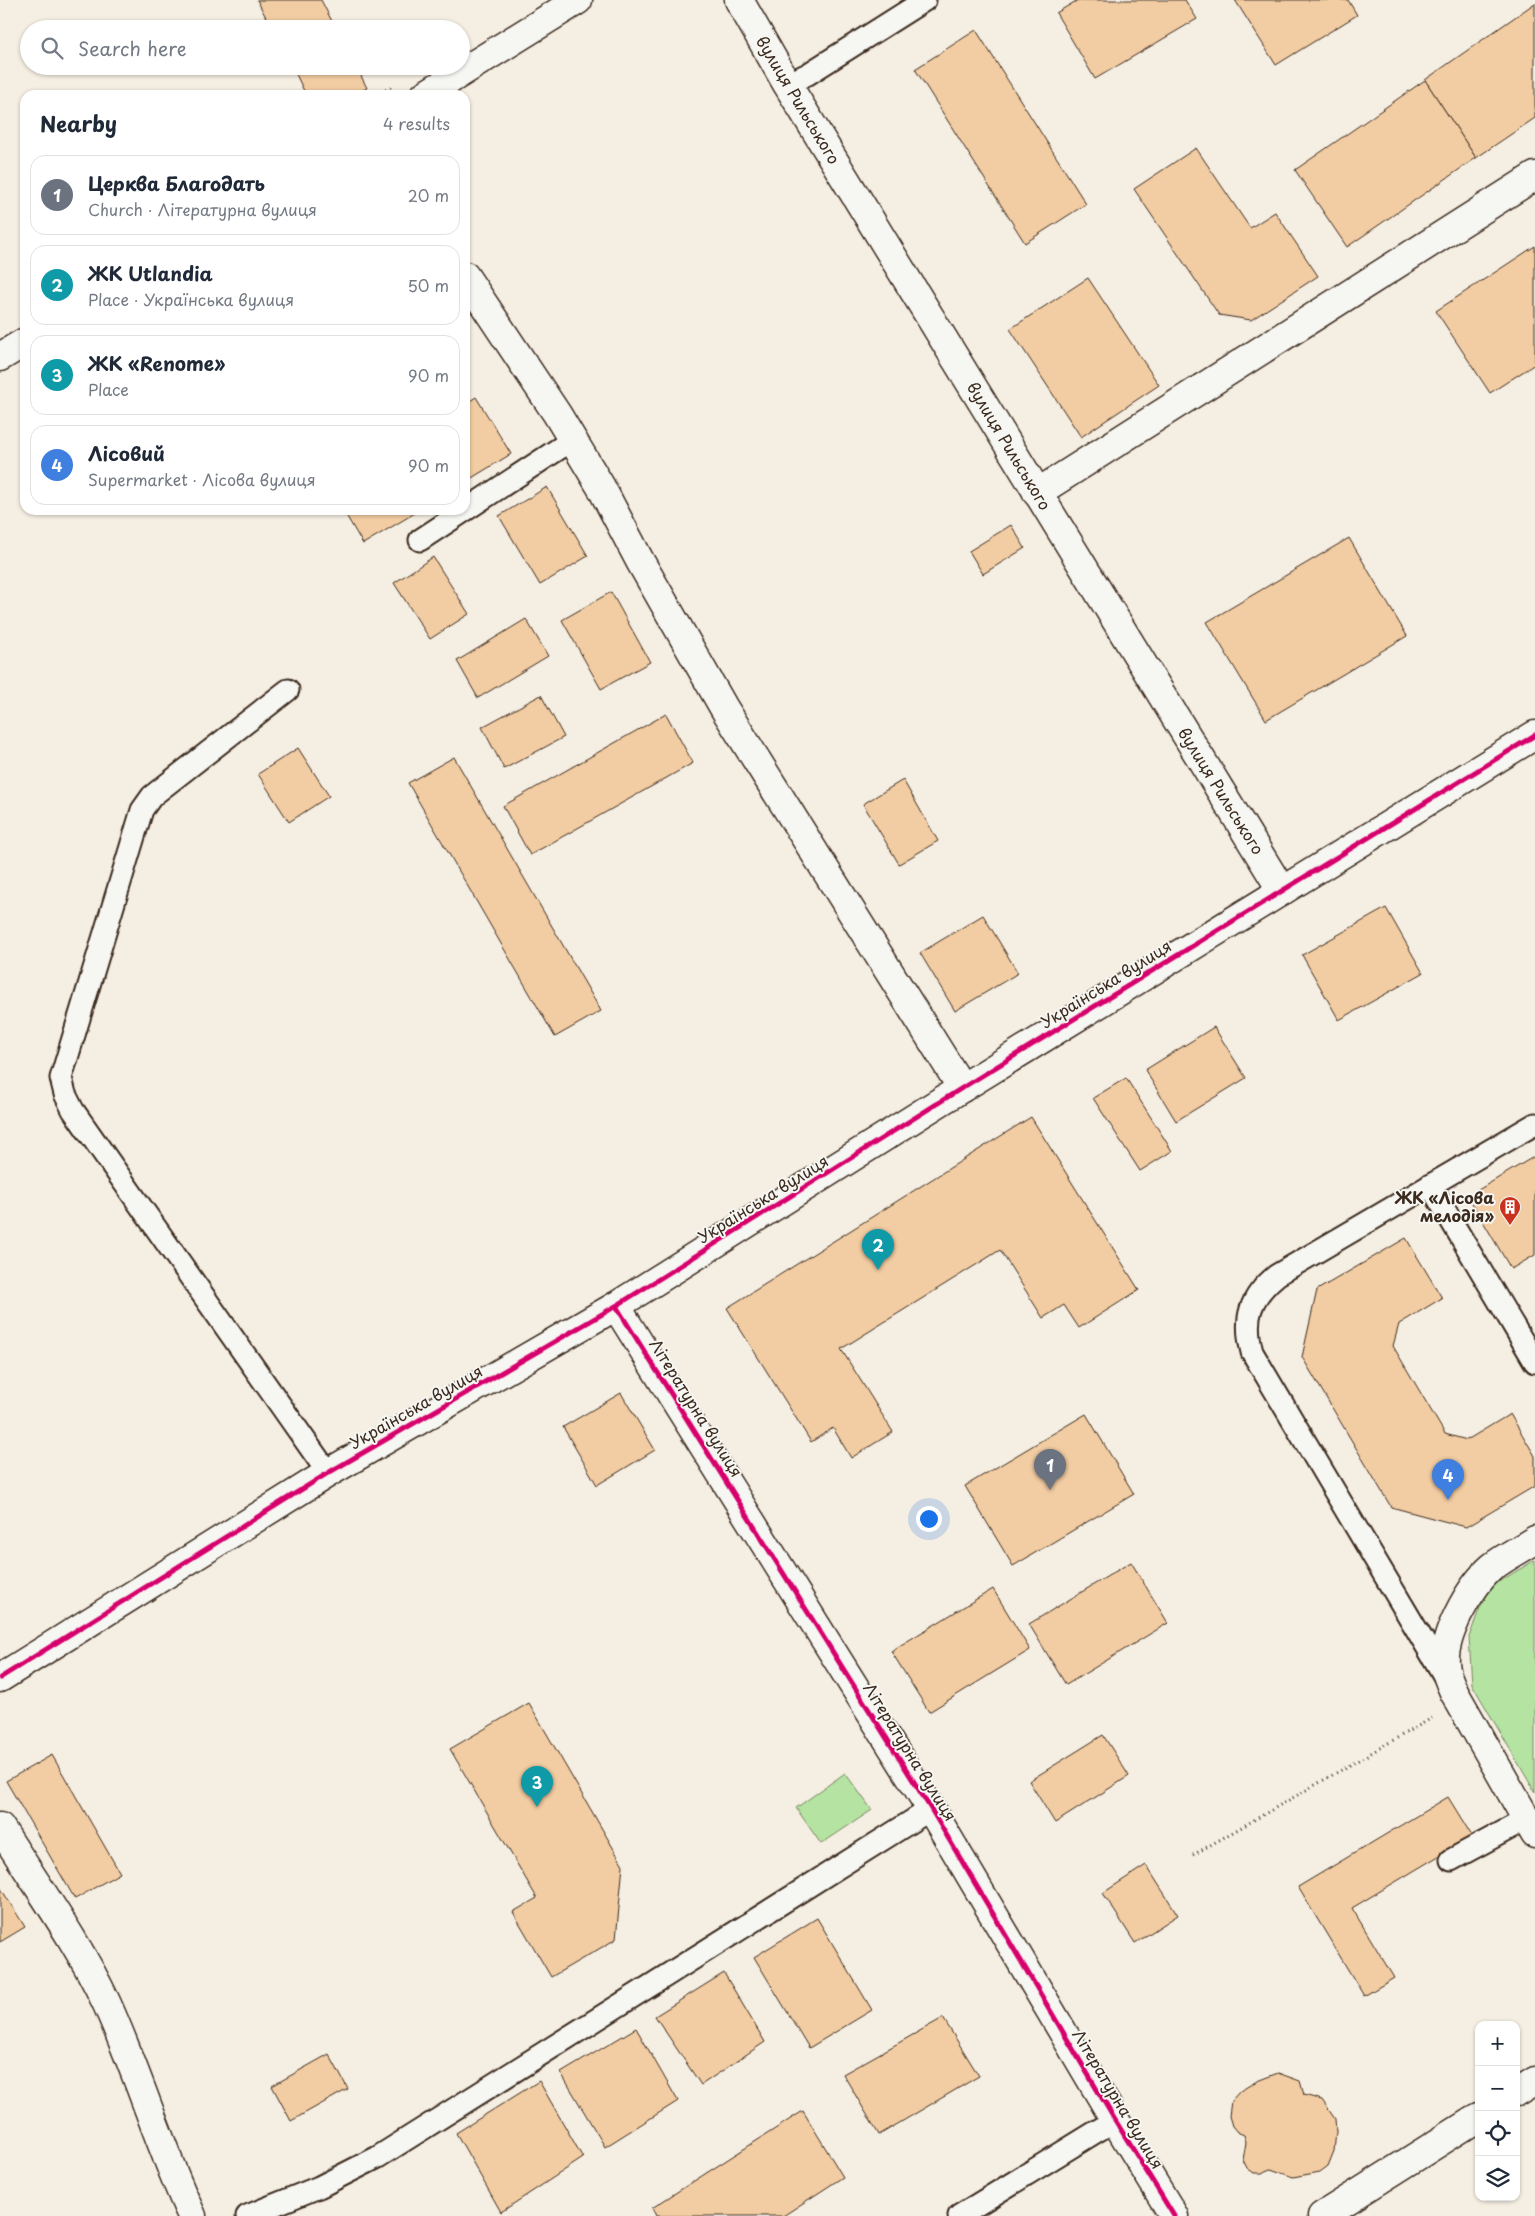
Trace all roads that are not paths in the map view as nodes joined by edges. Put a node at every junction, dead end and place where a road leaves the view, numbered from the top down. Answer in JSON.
{"nodes":[{"id":1,"x":578,"y":0,"type":"edge"},
{"id":2,"x":739,"y":0,"type":"edge"},
{"id":3,"x":924,"y":0,"type":"edge"},
{"id":4,"x":470,"y":67,"type":"edge"},
{"id":5,"x":457,"y":75,"type":"edge"},
{"id":6,"x":787,"y":84,"type":"junction"},
{"id":7,"x":433,"y":90,"type":"edge"},
{"id":8,"x":1535,"y":176,"type":"edge"},
{"id":9,"x":470,"y":284,"type":"edge"},
{"id":10,"x":20,"y":345,"type":"edge"},
{"id":11,"x":0,"y":357,"type":"edge"},
{"id":12,"x":572,"y":440,"type":"junction"},
{"id":13,"x":1037,"y":493,"type":"junction"},
{"id":14,"x":470,"y":507,"type":"edge"},
{"id":15,"x":458,"y":515,"type":"edge"},
{"id":16,"x":420,"y":540,"type":"dead end"},
{"id":17,"x":288,"y":690,"type":"dead end"},
{"id":18,"x":1535,"y":736,"type":"edge"},
{"id":19,"x":1282,"y":891,"type":"junction"},
{"id":20,"x":962,"y":1088,"type":"junction"},
{"id":21,"x":1535,"y":1124,"type":"edge"},
{"id":22,"x":1430,"y":1186,"type":"junction"},
{"id":23,"x":616,"y":1306,"type":"junction"},
{"id":24,"x":1528,"y":1334,"type":"edge"},
{"id":25,"x":1535,"y":1362,"type":"edge"},
{"id":26,"x":328,"y":1473,"type":"junction"},
{"id":27,"x":1535,"y":1540,"type":"edge"},
{"id":28,"x":0,"y":1678,"type":"edge"},
{"id":29,"x":1454,"y":1692,"type":"junction"},
{"id":30,"x":931,"y":1809,"type":"junction"},
{"id":31,"x":1531,"y":1826,"type":"edge"},
{"id":32,"x":0,"y":1827,"type":"edge"},
{"id":33,"x":1451,"y":1860,"type":"dead end"},
{"id":34,"x":1535,"y":2081,"type":"edge"},
{"id":35,"x":1520,"y":2090,"type":"edge"},
{"id":36,"x":1115,"y":2120,"type":"junction"},
{"id":37,"x":1475,"y":2120,"type":"edge"},
{"id":38,"x":192,"y":2216,"type":"edge"},
{"id":39,"x":247,"y":2216,"type":"edge"},
{"id":40,"x":959,"y":2216,"type":"edge"},
{"id":41,"x":1174,"y":2216,"type":"edge"},
{"id":42,"x":1322,"y":2216,"type":"edge"}],
"edges":[{"from":1,"to":4,"type":"street"},
{"from":2,"to":6,"type":"street","name":"вулиця Рильського"},
{"from":3,"to":6,"type":"lane"},
{"from":5,"to":7,"type":"street"},
{"from":6,"to":13,"type":"street","name":"вулиця Рильського"},
{"from":8,"to":13,"type":"street"},
{"from":9,"to":12,"type":"street"},
{"from":10,"to":11,"type":"street"},
{"from":12,"to":14,"type":"lane"},
{"from":12,"to":20,"type":"street"},
{"from":13,"to":19,"type":"street","name":"вулиця Рильського"},
{"from":15,"to":16,"type":"lane"},
{"from":17,"to":26,"type":"lane"},
{"from":18,"to":19,"type":"street","name":"Українська вулиця"},
{"from":19,"to":20,"type":"street","name":"Українська вулиця"},
{"from":20,"to":23,"type":"street","name":"Українська вулиця"},
{"from":21,"to":22,"type":"lane"},
{"from":22,"to":24,"type":"lane"},
{"from":22,"to":29,"type":"lane"},
{"from":23,"to":26,"type":"street","name":"Українська вулиця"},
{"from":23,"to":30,"type":"street","name":"Літературна вулиця"},
{"from":24,"to":25,"type":"lane"},
{"from":26,"to":28,"type":"street","name":"Українська вулиця"},
{"from":27,"to":29,"type":"street"},
{"from":29,"to":31,"type":"street"},
{"from":30,"to":36,"type":"street","name":"Літературна вулиця"},
{"from":30,"to":39,"type":"lane"},
{"from":31,"to":33,"type":"lane"},
{"from":32,"to":38,"type":"street"},
{"from":34,"to":35,"type":"street"},
{"from":36,"to":40,"type":"lane"},
{"from":36,"to":41,"type":"street","name":"Літературна вулиця"},
{"from":37,"to":42,"type":"street"}]}
